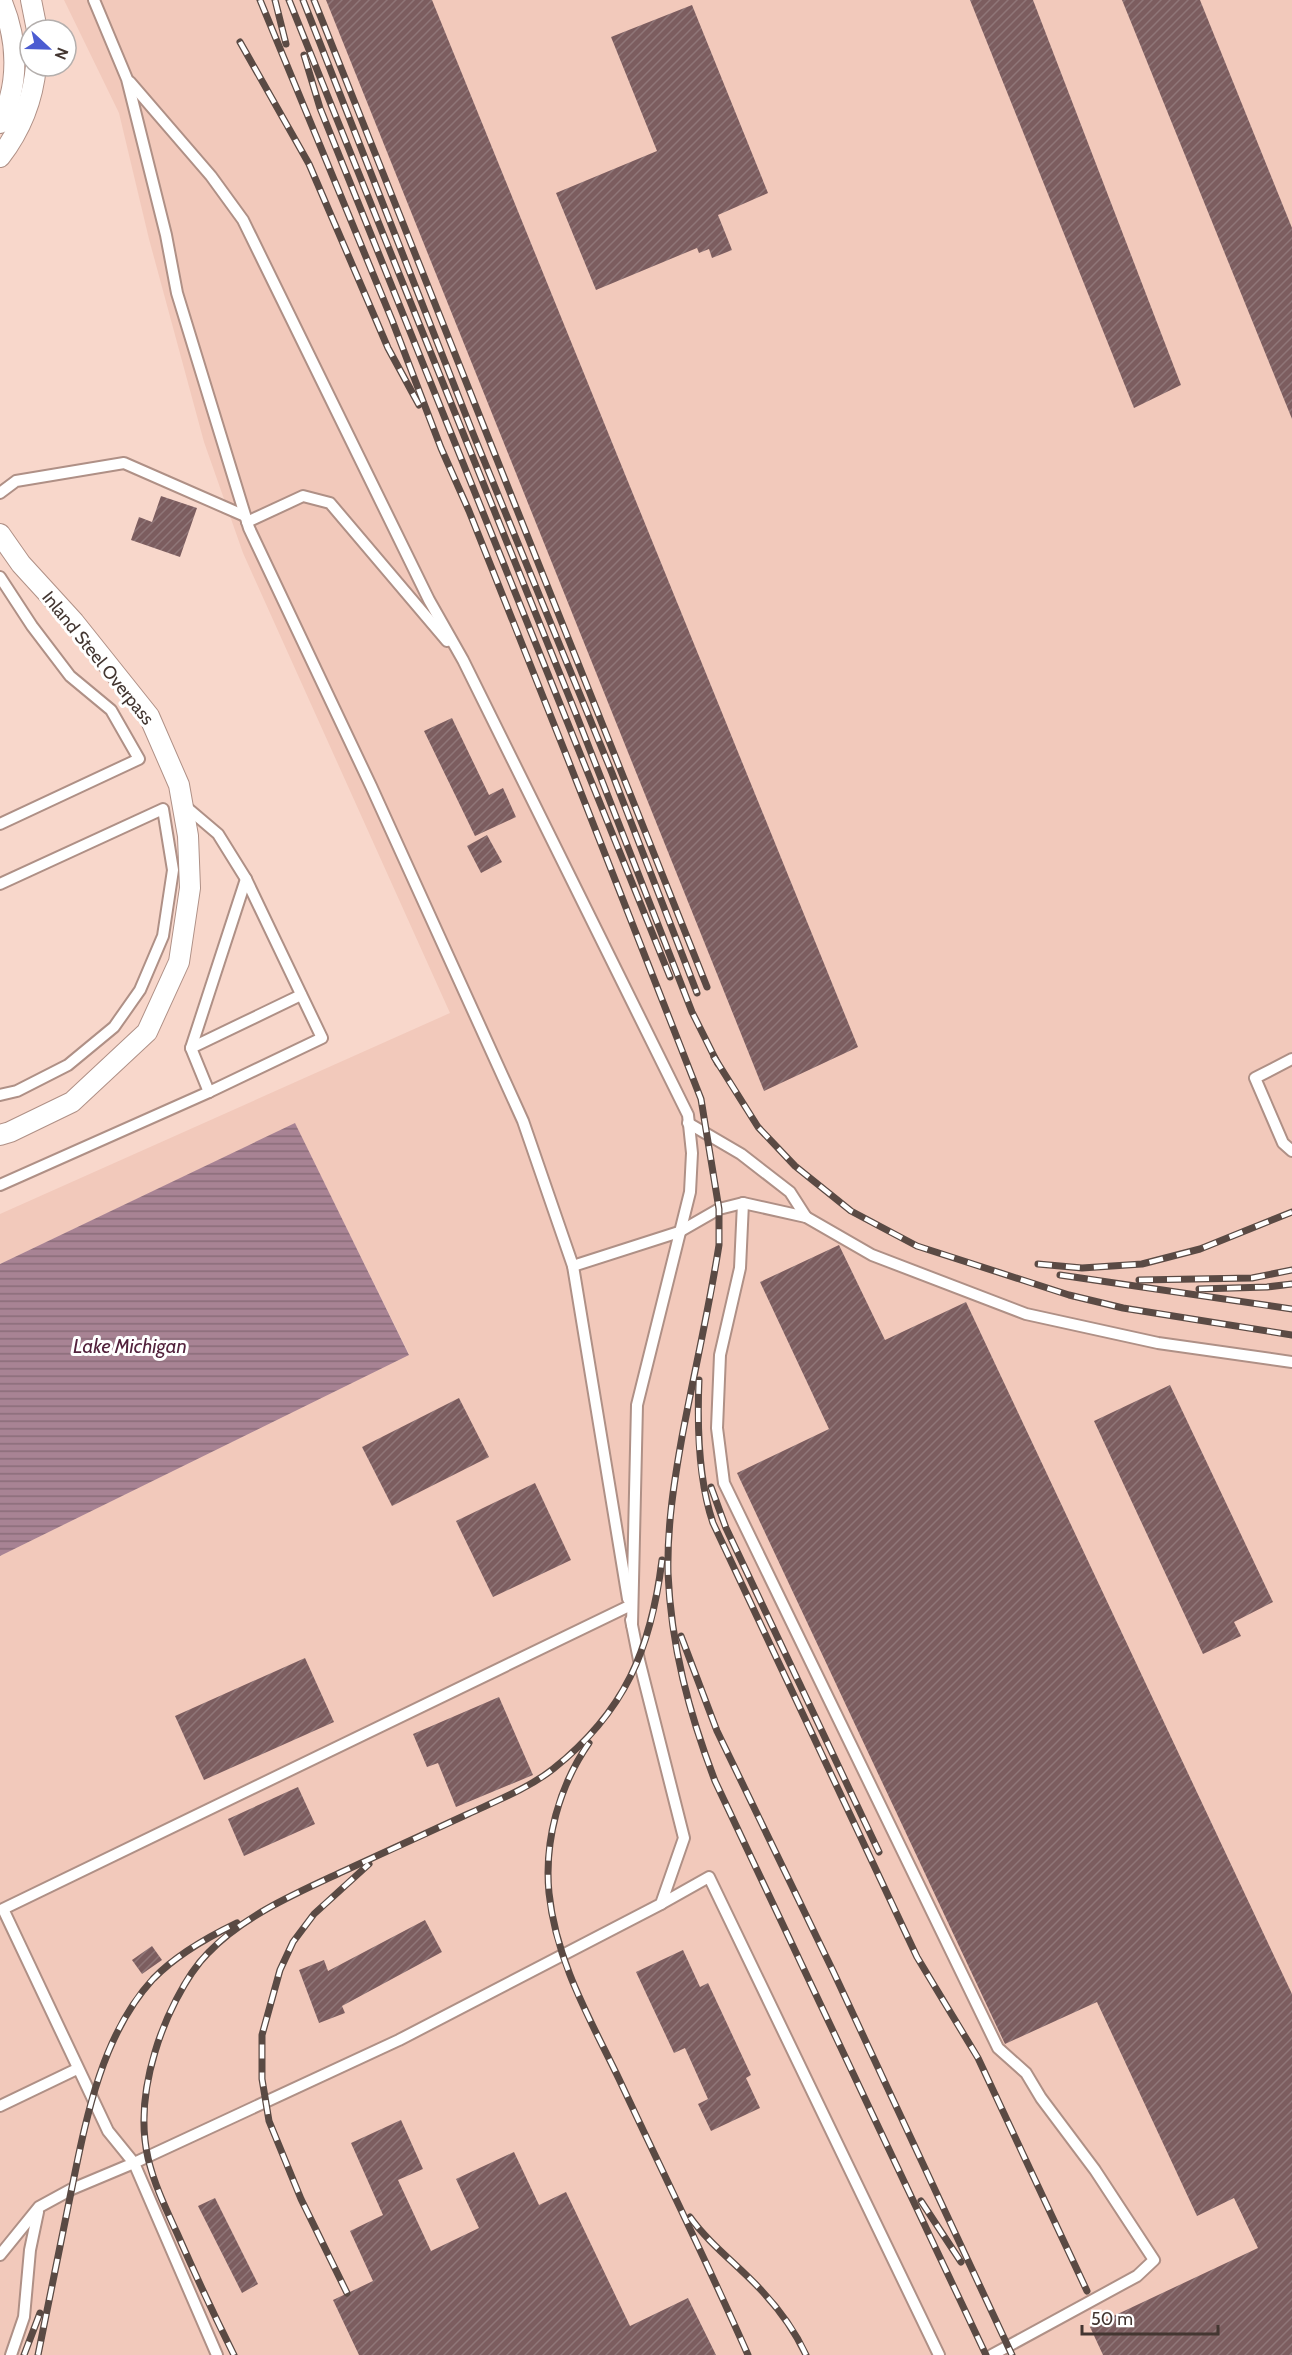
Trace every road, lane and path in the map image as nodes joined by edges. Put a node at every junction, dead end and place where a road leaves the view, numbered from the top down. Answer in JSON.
{"nodes":[{"id":1,"x":2,"y":0,"type":"edge"},
{"id":2,"x":31,"y":0,"type":"edge"},
{"id":3,"x":94,"y":0,"type":"edge"},
{"id":4,"x":35,"y":18,"type":"edge"},
{"id":5,"x":10,"y":21,"type":"junction"},
{"id":6,"x":35,"y":78,"type":"edge"},
{"id":7,"x":127,"y":79,"type":"junction"},
{"id":8,"x":0,"y":93,"type":"edge"},
{"id":9,"x":0,"y":123,"type":"edge"},
{"id":10,"x":0,"y":157,"type":"edge"},
{"id":11,"x":0,"y":493,"type":"edge"},
{"id":12,"x":246,"y":519,"type":"junction"},
{"id":13,"x":0,"y":534,"type":"edge"},
{"id":14,"x":0,"y":577,"type":"edge"},
{"id":15,"x":463,"y":660,"type":"junction"},
{"id":16,"x":182,"y":804,"type":"junction"},
{"id":17,"x":0,"y":824,"type":"edge"},
{"id":18,"x":246,"y":879,"type":"junction"},
{"id":19,"x":0,"y":884,"type":"edge"},
{"id":20,"x":301,"y":995,"type":"junction"},
{"id":21,"x":191,"y":1048,"type":"junction"},
{"id":22,"x":1292,"y":1059,"type":"edge"},
{"id":23,"x":209,"y":1092,"type":"junction"},
{"id":24,"x":0,"y":1095,"type":"edge"},
{"id":25,"x":688,"y":1123,"type":"junction"},
{"id":26,"x":0,"y":1135,"type":"edge"},
{"id":27,"x":1292,"y":1151,"type":"edge"},
{"id":28,"x":0,"y":1185,"type":"edge"},
{"id":29,"x":743,"y":1203,"type":"junction"},
{"id":30,"x":806,"y":1217,"type":"junction"},
{"id":31,"x":679,"y":1232,"type":"junction"},
{"id":32,"x":573,"y":1266,"type":"junction"},
{"id":33,"x":1292,"y":1362,"type":"edge"},
{"id":34,"x":629,"y":1606,"type":"junction"},
{"id":35,"x":632,"y":1625,"type":"junction"},
{"id":36,"x":661,"y":1904,"type":"junction"},
{"id":37,"x":2,"y":1906,"type":"edge"},
{"id":38,"x":77,"y":2069,"type":"junction"},
{"id":39,"x":0,"y":2106,"type":"edge"},
{"id":40,"x":134,"y":2163,"type":"junction"},
{"id":41,"x":39,"y":2207,"type":"junction"},
{"id":42,"x":0,"y":2255,"type":"edge"},
{"id":43,"x":11,"y":2355,"type":"edge"},
{"id":44,"x":217,"y":2355,"type":"edge"},
{"id":45,"x":939,"y":2355,"type":"edge"},
{"id":46,"x":992,"y":2355,"type":"edge"}],
"edges":[{"from":1,"to":5,"type":"street"},
{"from":2,"to":4,"type":"street"},
{"from":3,"to":7,"type":"lane"},
{"from":5,"to":8,"type":"street"},
{"from":5,"to":9,"type":"street"},
{"from":6,"to":10,"type":"street"},
{"from":7,"to":12,"type":"lane"},
{"from":7,"to":15,"type":"lane"},
{"from":11,"to":12,"type":"lane"},
{"from":12,"to":15,"type":"lane"},
{"from":12,"to":32,"type":"lane"},
{"from":13,"to":16,"type":"street","name":"Inland Steel Overpass"},
{"from":14,"to":17,"type":"lane"},
{"from":15,"to":25,"type":"lane"},
{"from":16,"to":18,"type":"lane"},
{"from":16,"to":26,"type":"street","name":"Inland Steel Overpass"},
{"from":18,"to":20,"type":"lane"},
{"from":18,"to":21,"type":"lane"},
{"from":19,"to":24,"type":"lane"},
{"from":20,"to":21,"type":"lane"},
{"from":20,"to":23,"type":"lane"},
{"from":21,"to":23,"type":"lane"},
{"from":22,"to":27,"type":"lane"},
{"from":23,"to":28,"type":"lane"},
{"from":25,"to":30,"type":"lane"},
{"from":25,"to":31,"type":"lane"},
{"from":29,"to":30,"type":"lane"},
{"from":29,"to":31,"type":"lane"},
{"from":29,"to":46,"type":"lane"},
{"from":30,"to":33,"type":"lane"},
{"from":31,"to":32,"type":"lane"},
{"from":31,"to":35,"type":"lane"},
{"from":32,"to":34,"type":"lane"},
{"from":34,"to":35,"type":"lane"},
{"from":34,"to":37,"type":"lane"},
{"from":35,"to":36,"type":"lane"},
{"from":36,"to":40,"type":"lane"},
{"from":36,"to":45,"type":"lane"},
{"from":37,"to":38,"type":"lane"},
{"from":38,"to":39,"type":"lane"},
{"from":38,"to":40,"type":"lane"},
{"from":40,"to":41,"type":"lane"},
{"from":40,"to":44,"type":"lane"},
{"from":41,"to":42,"type":"lane"},
{"from":41,"to":43,"type":"lane"}]}
